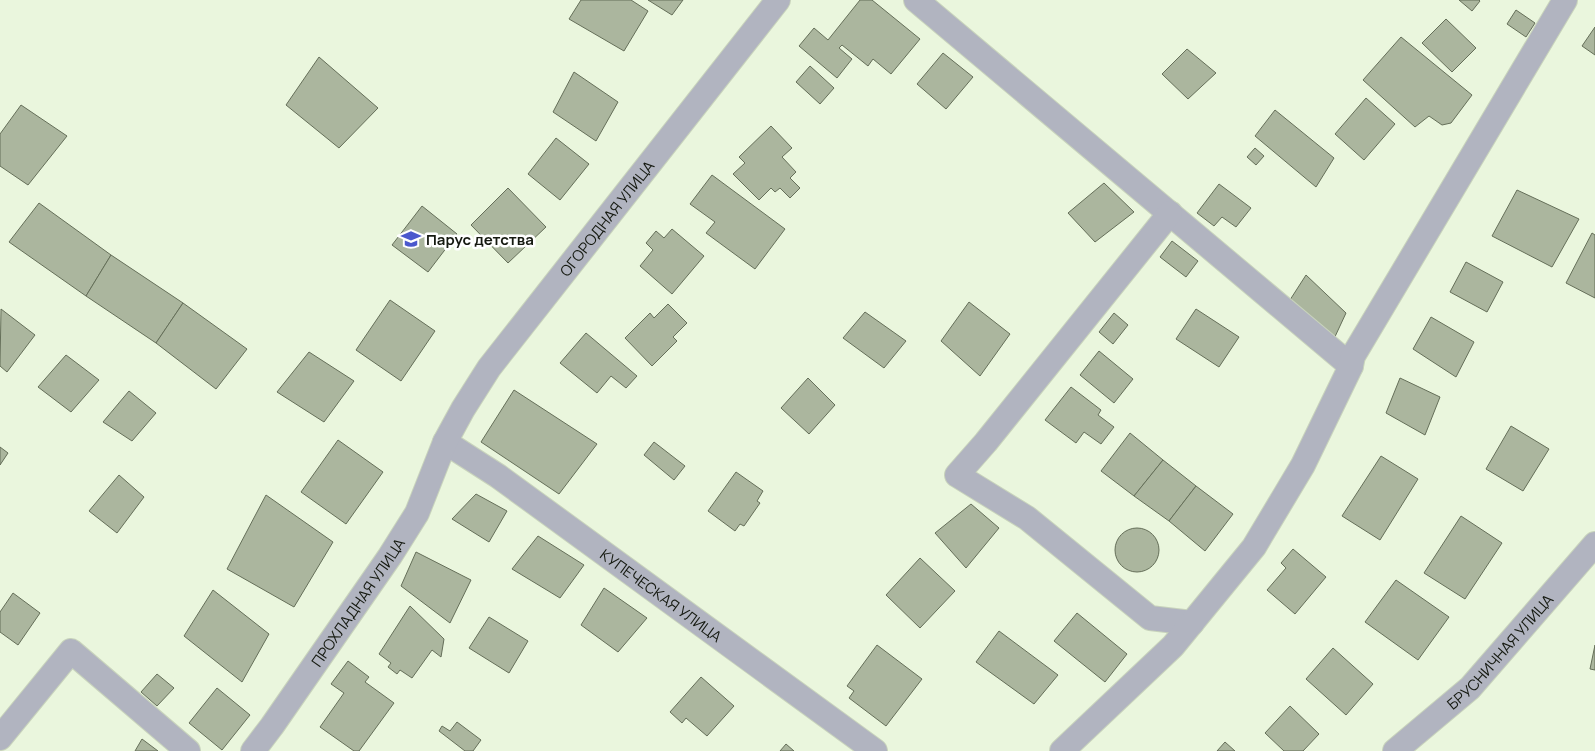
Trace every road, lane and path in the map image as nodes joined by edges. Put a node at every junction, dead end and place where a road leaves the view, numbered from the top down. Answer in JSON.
{"nodes":[{"id":1,"x":778,"y":0,"type":"edge"},
{"id":2,"x":916,"y":0,"type":"edge"},
{"id":3,"x":1566,"y":0,"type":"edge"},
{"id":4,"x":1170,"y":213,"type":"junction"},
{"id":5,"x":1351,"y":366,"type":"junction"},
{"id":6,"x":445,"y":442,"type":"junction"},
{"id":7,"x":1595,"y":544,"type":"edge"},
{"id":8,"x":1192,"y":623,"type":"junction"},
{"id":9,"x":0,"y":738,"type":"edge"},
{"id":10,"x":188,"y":751,"type":"edge"},
{"id":11,"x":253,"y":751,"type":"edge"},
{"id":12,"x":875,"y":751,"type":"edge"},
{"id":13,"x":1062,"y":751,"type":"edge"},
{"id":14,"x":1395,"y":751,"type":"edge"}],
"edges":[{"from":1,"to":6,"type":"street","name":"ОГОРОДНАЯ УЛИЦА"},
{"from":2,"to":4,"type":"street"},
{"from":3,"to":5,"type":"street"},
{"from":4,"to":5,"type":"street"},
{"from":4,"to":8,"type":"street"},
{"from":5,"to":8,"type":"street"},
{"from":6,"to":11,"type":"street","name":"ПРОХЛАДНАЯ УЛИЦА"},
{"from":6,"to":12,"type":"street","name":"КУПЕЧЕСКАЯ УЛИЦА"},
{"from":7,"to":14,"type":"street","name":"БРУСНИЧНАЯ УЛИЦА"},
{"from":8,"to":13,"type":"street"},
{"from":9,"to":10,"type":"street"}]}
